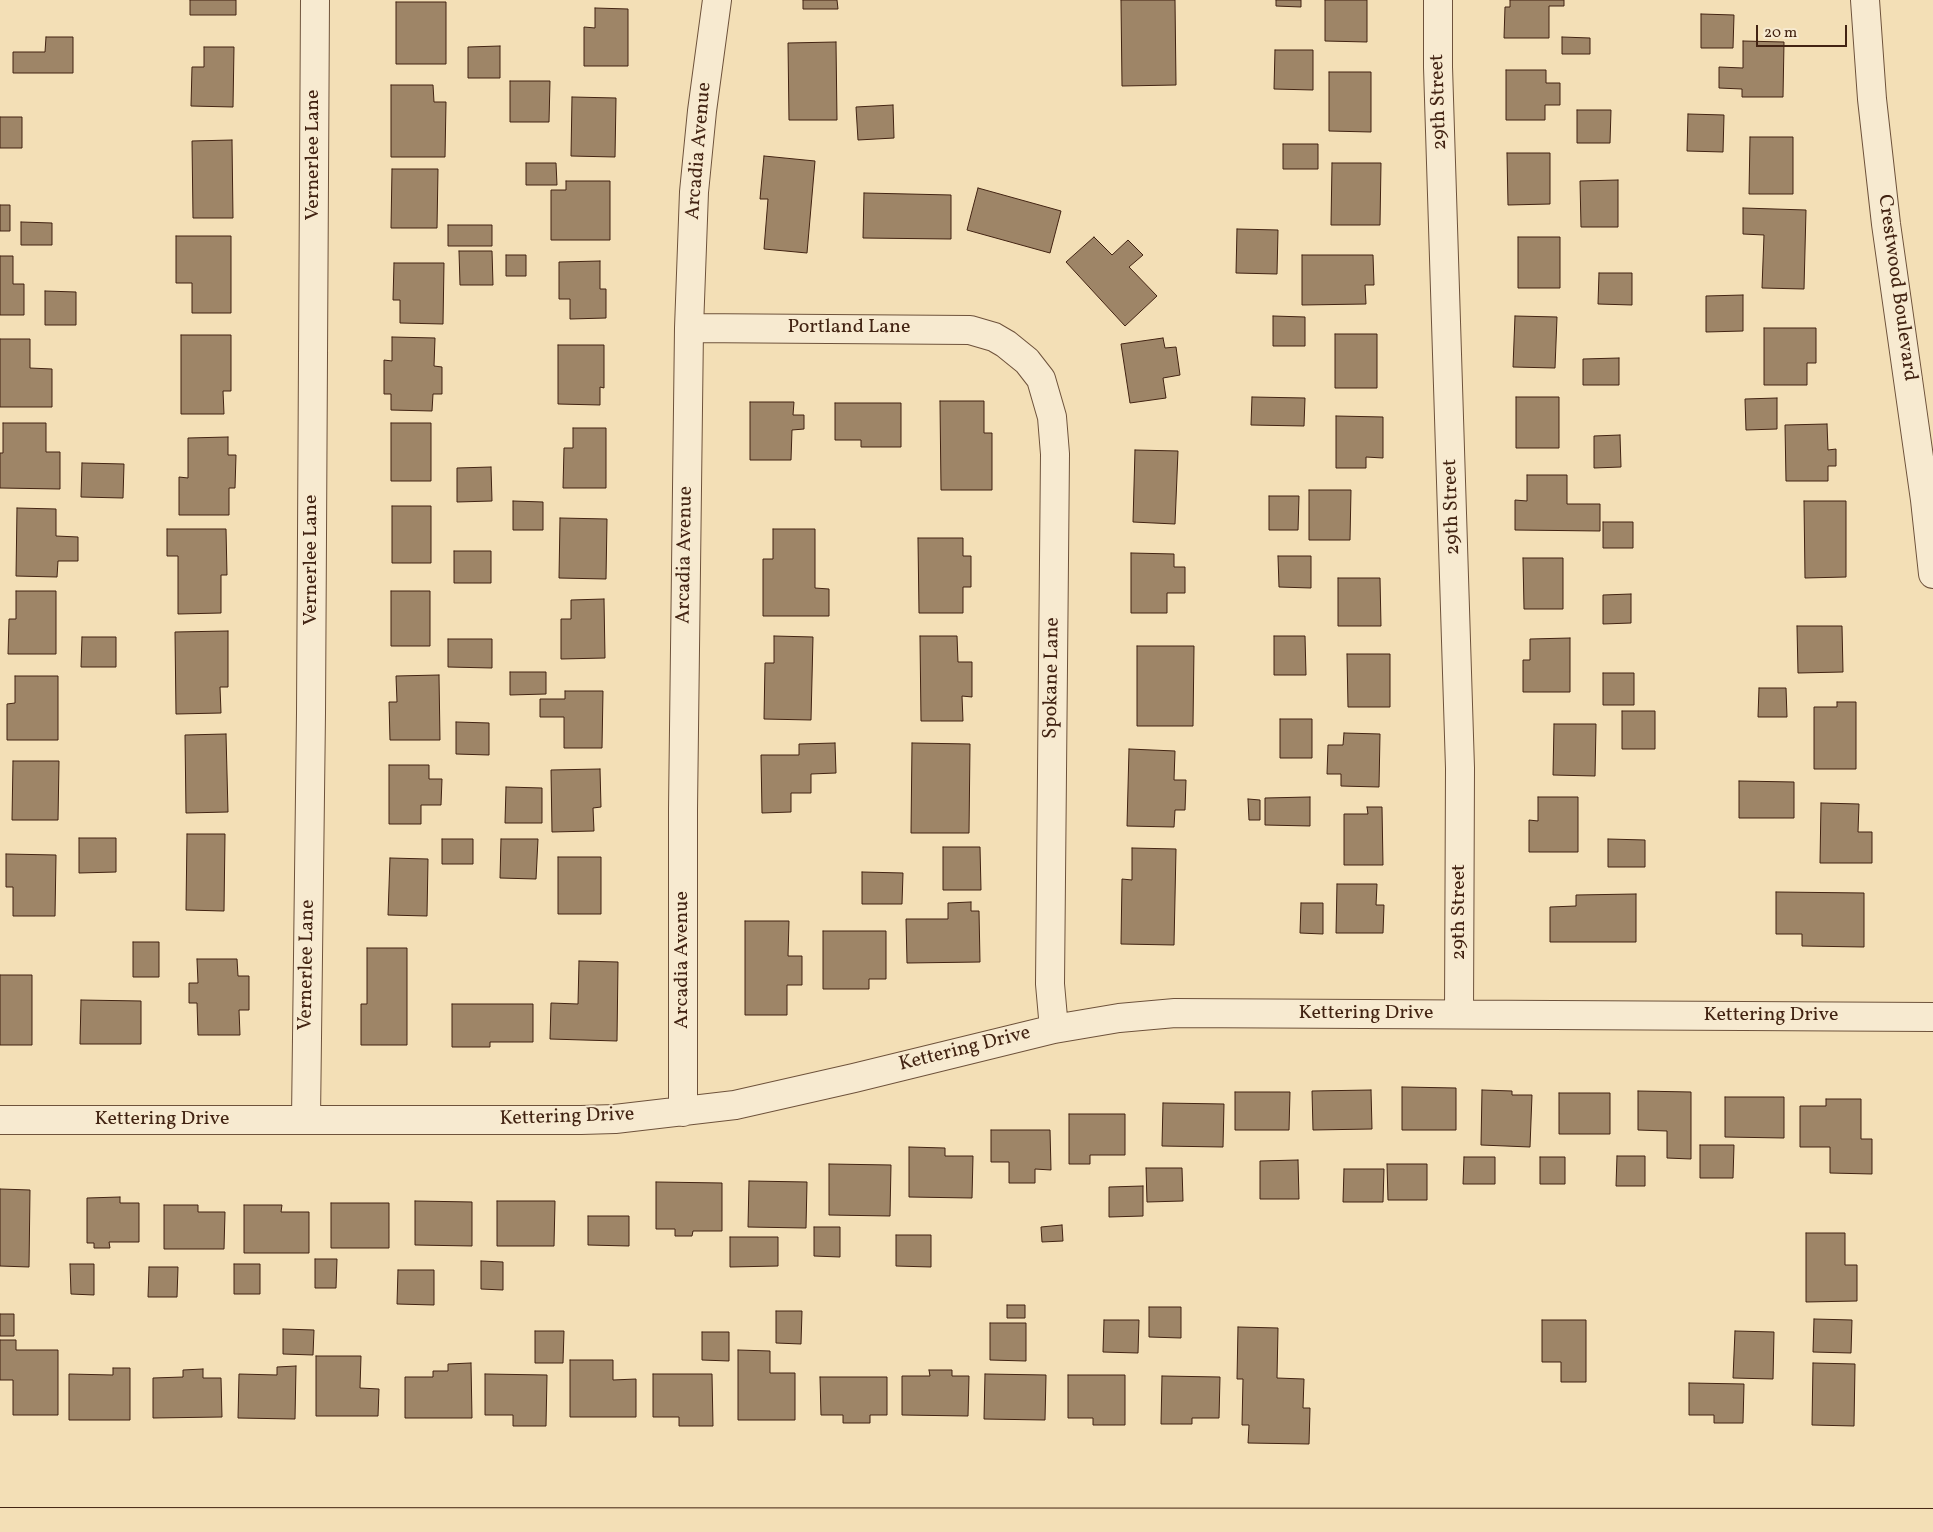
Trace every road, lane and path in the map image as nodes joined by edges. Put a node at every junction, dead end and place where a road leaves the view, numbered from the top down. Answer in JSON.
{"nodes":[{"id":1,"x":315,"y":0,"type":"edge"},
{"id":2,"x":717,"y":0,"type":"edge"},
{"id":3,"x":1438,"y":0,"type":"edge"},
{"id":4,"x":1864,"y":0,"type":"edge"},
{"id":5,"x":689,"y":328,"type":"junction"},
{"id":6,"x":1006,"y":344,"type":"joint"},
{"id":7,"x":1933,"y":574,"type":"edge"},
{"id":8,"x":1459,"y":1014,"type":"junction"},
{"id":9,"x":1933,"y":1017,"type":"edge"},
{"id":10,"x":1054,"y":1028,"type":"junction"},
{"id":11,"x":683,"y":1112,"type":"junction"},
{"id":12,"x":306,"y":1119,"type":"junction"},
{"id":13,"x":0,"y":1120,"type":"edge"},
{"id":14,"x":0,"y":1522,"type":"edge"},
{"id":15,"x":1933,"y":1523,"type":"edge"},
{"id":16,"x":1666,"y":1528,"type":"edge"}],
"edges":[{"from":1,"to":12,"type":"street","name":"Vernerlee Lane"},
{"from":2,"to":5,"type":"street","name":"Arcadia Avenue"},
{"from":3,"to":8,"type":"street","name":"29th Street"},
{"from":4,"to":7,"type":"street","name":"Crestwood Boulevard"},
{"from":5,"to":6,"type":"street","name":"Portland Lane"},
{"from":5,"to":11,"type":"street","name":"Arcadia Avenue"},
{"from":6,"to":10,"type":"street","name":"Spokane Lane"},
{"from":8,"to":9,"type":"street","name":"Kettering Drive"},
{"from":8,"to":10,"type":"street","name":"Kettering Drive"},
{"from":10,"to":11,"type":"street","name":"Kettering Drive"},
{"from":11,"to":12,"type":"street","name":"Kettering Drive"},
{"from":12,"to":13,"type":"street","name":"Kettering Drive"},
{"from":14,"to":16,"type":"main road"},
{"from":15,"to":16,"type":"main road"}]}
